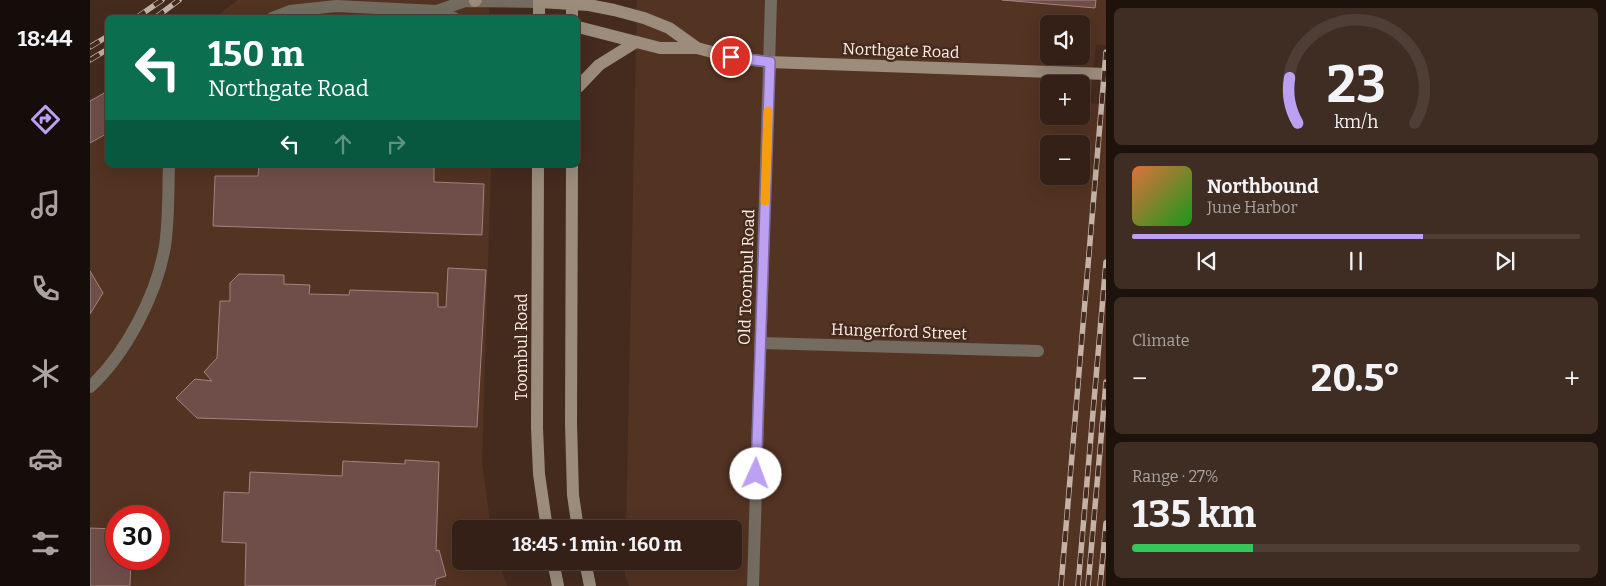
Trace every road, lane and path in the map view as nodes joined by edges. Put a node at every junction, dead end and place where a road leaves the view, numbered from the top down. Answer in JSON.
{"nodes":[{"id":1,"x":771,"y":0,"type":"edge"},
{"id":2,"x":475,"y":1,"type":"edge"},
{"id":3,"x":539,"y":1,"type":"edge"},
{"id":4,"x":572,"y":2,"type":"edge"},
{"id":5,"x":612,"y":5,"type":"edge"},
{"id":6,"x":438,"y":11,"type":"junction"},
{"id":7,"x":280,"y":15,"type":"edge"},
{"id":8,"x":447,"y":15,"type":"edge"},
{"id":9,"x":539,"y":15,"type":"edge"},
{"id":10,"x":572,"y":15,"type":"edge"},
{"id":11,"x":580,"y":28,"type":"edge"},
{"id":12,"x":636,"y":42,"type":"junction"},
{"id":13,"x":697,"y":48,"type":"junction"},
{"id":14,"x":770,"y":62,"type":"junction"},
{"id":15,"x":1106,"y":74,"type":"edge"},
{"id":16,"x":580,"y":85,"type":"edge"},
{"id":17,"x":169,"y":167,"type":"edge"},
{"id":18,"x":538,"y":167,"type":"edge"},
{"id":19,"x":572,"y":167,"type":"edge"},
{"id":20,"x":760,"y":343,"type":"junction"},
{"id":21,"x":1038,"y":351,"type":"dead end"},
{"id":22,"x":90,"y":387,"type":"edge"},
{"id":23,"x":546,"y":520,"type":"edge"},
{"id":24,"x":577,"y":520,"type":"edge"},
{"id":25,"x":555,"y":570,"type":"edge"},
{"id":26,"x":586,"y":570,"type":"edge"},
{"id":27,"x":558,"y":586,"type":"edge"},
{"id":28,"x":590,"y":586,"type":"edge"},
{"id":29,"x":752,"y":586,"type":"edge"}],
"edges":[{"from":1,"to":14,"type":"street","name":"Old Toombul Road"},
{"from":2,"to":3,"type":"street"},
{"from":2,"to":6,"type":"street"},
{"from":3,"to":4,"type":"main road","name":"Northgate Road"},
{"from":3,"to":9,"type":"main road"},
{"from":4,"to":5,"type":"main road","name":"Northgate Road"},
{"from":4,"to":10,"type":"main road"},
{"from":5,"to":13,"type":"main road","name":"Northgate Road"},
{"from":6,"to":7,"type":"street"},
{"from":6,"to":8,"type":"street"},
{"from":11,"to":12,"type":"main road","name":"Northgate Road"},
{"from":12,"to":13,"type":"main road","name":"Northgate Road"},
{"from":12,"to":16,"type":"main road"},
{"from":13,"to":14,"type":"main road","name":"Northgate Road"},
{"from":14,"to":15,"type":"main road","name":"Northgate Road"},
{"from":14,"to":20,"type":"street","name":"Old Toombul Road"},
{"from":17,"to":22,"type":"street"},
{"from":18,"to":23,"type":"main road","name":"Toombul Road"},
{"from":19,"to":24,"type":"main road"},
{"from":20,"to":21,"type":"street","name":"Hungerford Street"},
{"from":20,"to":29,"type":"street","name":"Old Toombul Road"},
{"from":25,"to":27,"type":"main road"},
{"from":26,"to":28,"type":"main road"}]}
